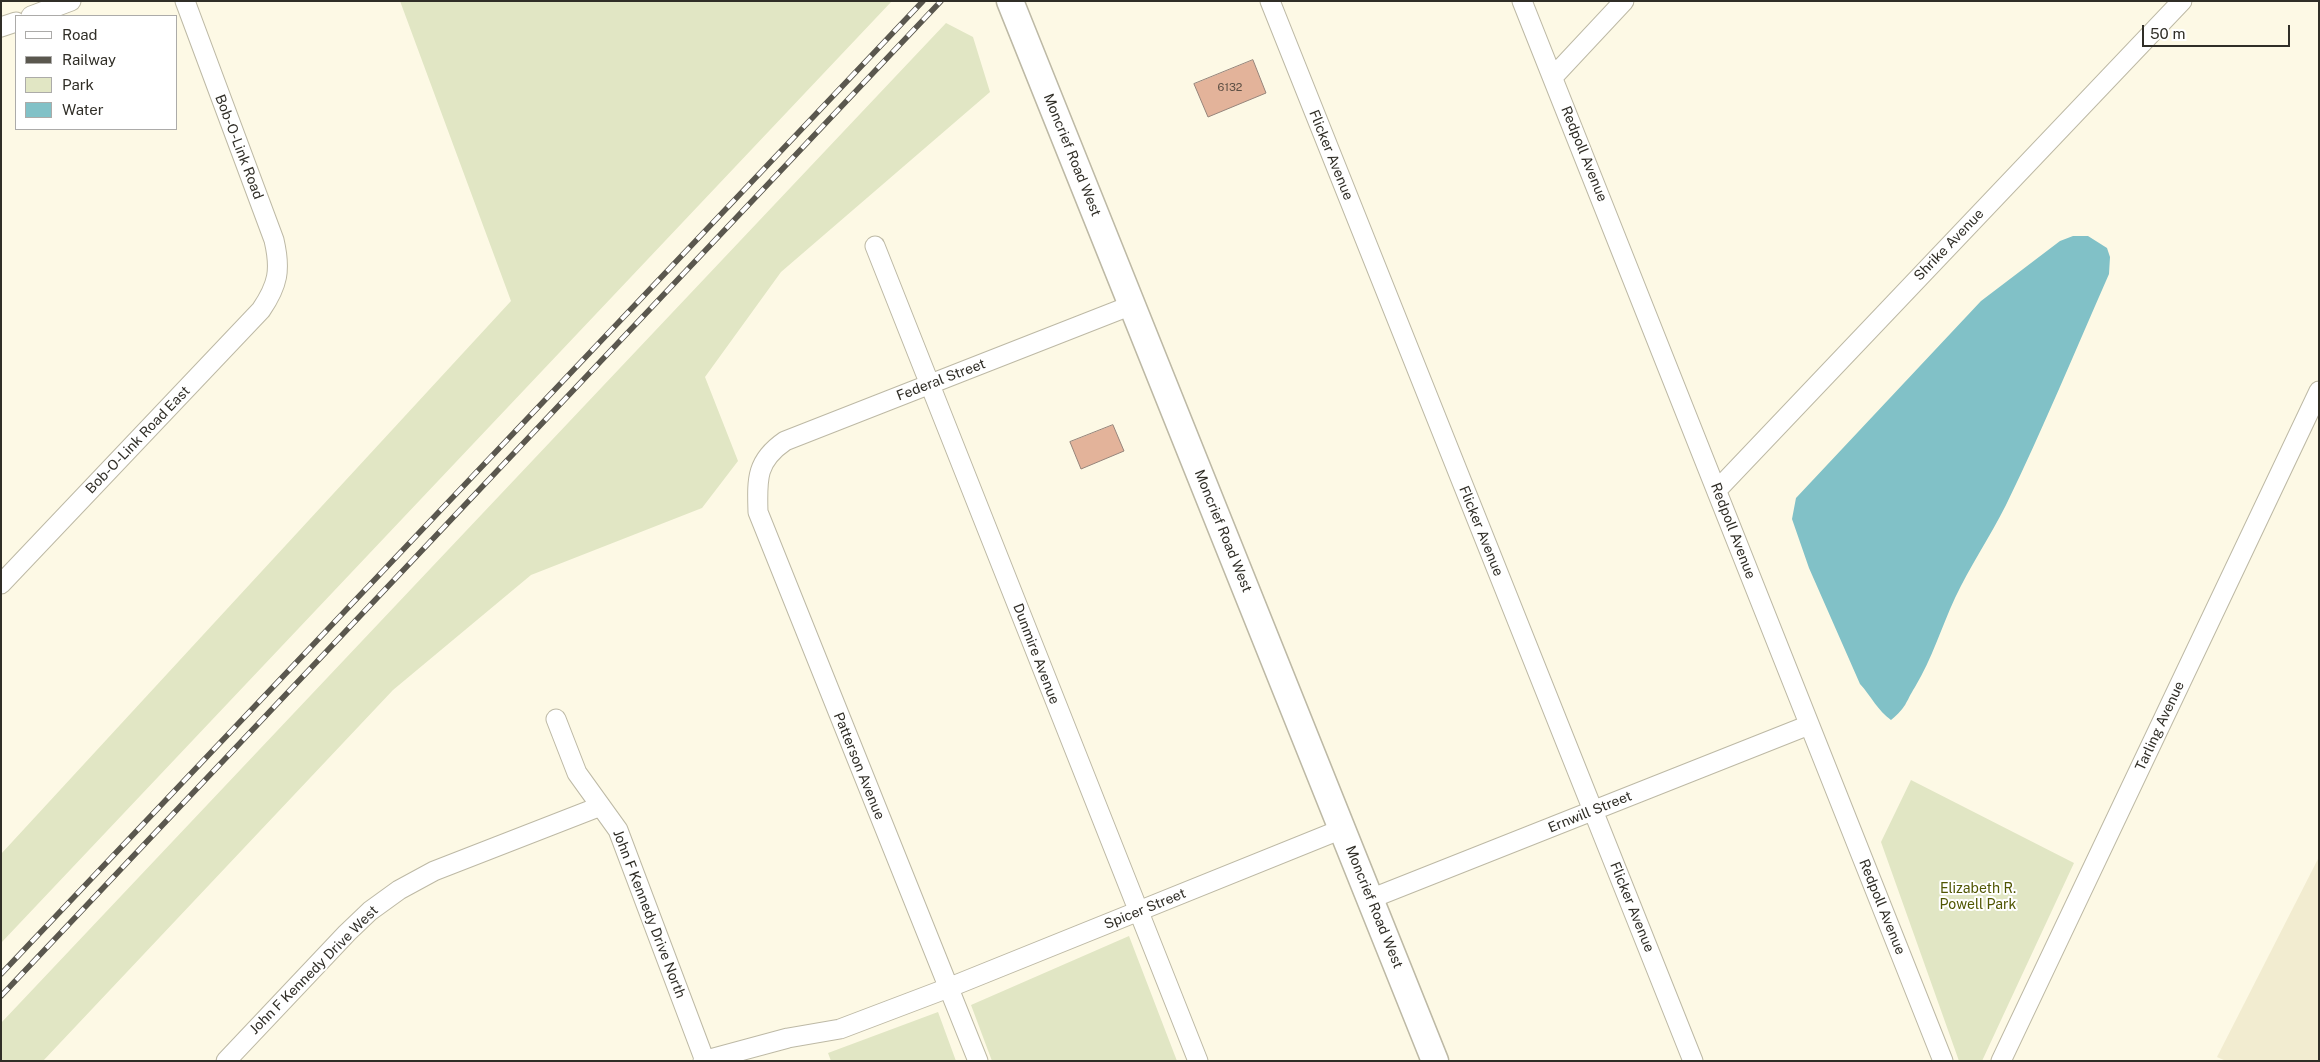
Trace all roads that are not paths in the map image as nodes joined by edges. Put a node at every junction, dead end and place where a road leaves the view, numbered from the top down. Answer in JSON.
{"nodes":[{"id":1,"x":71,"y":1,"type":"edge"},
{"id":2,"x":184,"y":1,"type":"edge"},
{"id":3,"x":1010,"y":1,"type":"edge"},
{"id":4,"x":1270,"y":1,"type":"edge"},
{"id":5,"x":1522,"y":1,"type":"edge"},
{"id":6,"x":1624,"y":1,"type":"edge"},
{"id":7,"x":2182,"y":1,"type":"edge"},
{"id":8,"x":34,"y":15,"type":"edge"},
{"id":9,"x":15,"y":22,"type":"edge"},
{"id":10,"x":1,"y":27,"type":"edge"},
{"id":11,"x":1553,"y":76,"type":"junction"},
{"id":12,"x":875,"y":246,"type":"dead end"},
{"id":13,"x":272,"y":294,"type":"joint"},
{"id":14,"x":1132,"y":305,"type":"junction"},
{"id":15,"x":930,"y":384,"type":"junction"},
{"id":16,"x":2319,"y":391,"type":"edge"},
{"id":17,"x":760,"y":468,"type":"joint"},
{"id":18,"x":1717,"y":490,"type":"junction"},
{"id":19,"x":1,"y":584,"type":"edge"},
{"id":20,"x":556,"y":719,"type":"dead end"},
{"id":21,"x":1809,"y":724,"type":"junction"},
{"id":22,"x":601,"y":806,"type":"junction"},
{"id":23,"x":1593,"y":811,"type":"junction"},
{"id":24,"x":1342,"y":829,"type":"junction"},
{"id":25,"x":1370,"y":899,"type":"junction"},
{"id":26,"x":1138,"y":912,"type":"junction"},
{"id":27,"x":948,"y":988,"type":"junction"},
{"id":28,"x":704,"y":1060,"type":"edge"},
{"id":29,"x":226,"y":1061,"type":"edge"},
{"id":30,"x":978,"y":1061,"type":"edge"},
{"id":31,"x":1198,"y":1061,"type":"edge"},
{"id":32,"x":1435,"y":1061,"type":"edge"},
{"id":33,"x":1693,"y":1061,"type":"edge"},
{"id":34,"x":1943,"y":1061,"type":"edge"},
{"id":35,"x":2001,"y":1061,"type":"edge"}],
"edges":[{"from":1,"to":8,"type":"street"},
{"from":2,"to":13,"type":"street","name":"Bob-O-Link Road"},
{"from":3,"to":14,"type":"street","name":"Moncrief Road West"},
{"from":4,"to":23,"type":"street","name":"Flicker Avenue"},
{"from":5,"to":11,"type":"street","name":"Redpoll Avenue"},
{"from":6,"to":11,"type":"street"},
{"from":7,"to":18,"type":"street","name":"Shrike Avenue"},
{"from":9,"to":10,"type":"street"},
{"from":11,"to":18,"type":"street","name":"Redpoll Avenue"},
{"from":12,"to":15,"type":"street","name":"Dunmire Avenue"},
{"from":13,"to":19,"type":"street","name":"Bob-O-Link Road East"},
{"from":14,"to":15,"type":"street","name":"Federal Street"},
{"from":14,"to":24,"type":"street","name":"Moncrief Road West"},
{"from":15,"to":17,"type":"street","name":"Federal Street"},
{"from":15,"to":26,"type":"street","name":"Dunmire Avenue"},
{"from":16,"to":35,"type":"street","name":"Tarling Avenue"},
{"from":17,"to":27,"type":"street","name":"Patterson Avenue"},
{"from":18,"to":21,"type":"street","name":"Redpoll Avenue"},
{"from":20,"to":22,"type":"street","name":"John F Kennedy Drive North"},
{"from":21,"to":23,"type":"street","name":"Ernwill Street"},
{"from":21,"to":34,"type":"street","name":"Redpoll Avenue"},
{"from":22,"to":28,"type":"street","name":"John F Kennedy Drive North"},
{"from":22,"to":29,"type":"street","name":"John F Kennedy Drive West"},
{"from":23,"to":25,"type":"street","name":"Ernwill Street"},
{"from":23,"to":33,"type":"street","name":"Flicker Avenue"},
{"from":24,"to":25,"type":"street","name":"Moncrief Road West"},
{"from":24,"to":26,"type":"street","name":"Spicer Street"},
{"from":25,"to":32,"type":"street","name":"Moncrief Road West"},
{"from":26,"to":27,"type":"street","name":"Spicer Street"},
{"from":26,"to":31,"type":"street","name":"Dunmire Avenue"},
{"from":27,"to":28,"type":"street","name":"Spicer Street"},
{"from":27,"to":30,"type":"street","name":"Patterson Avenue"}]}
